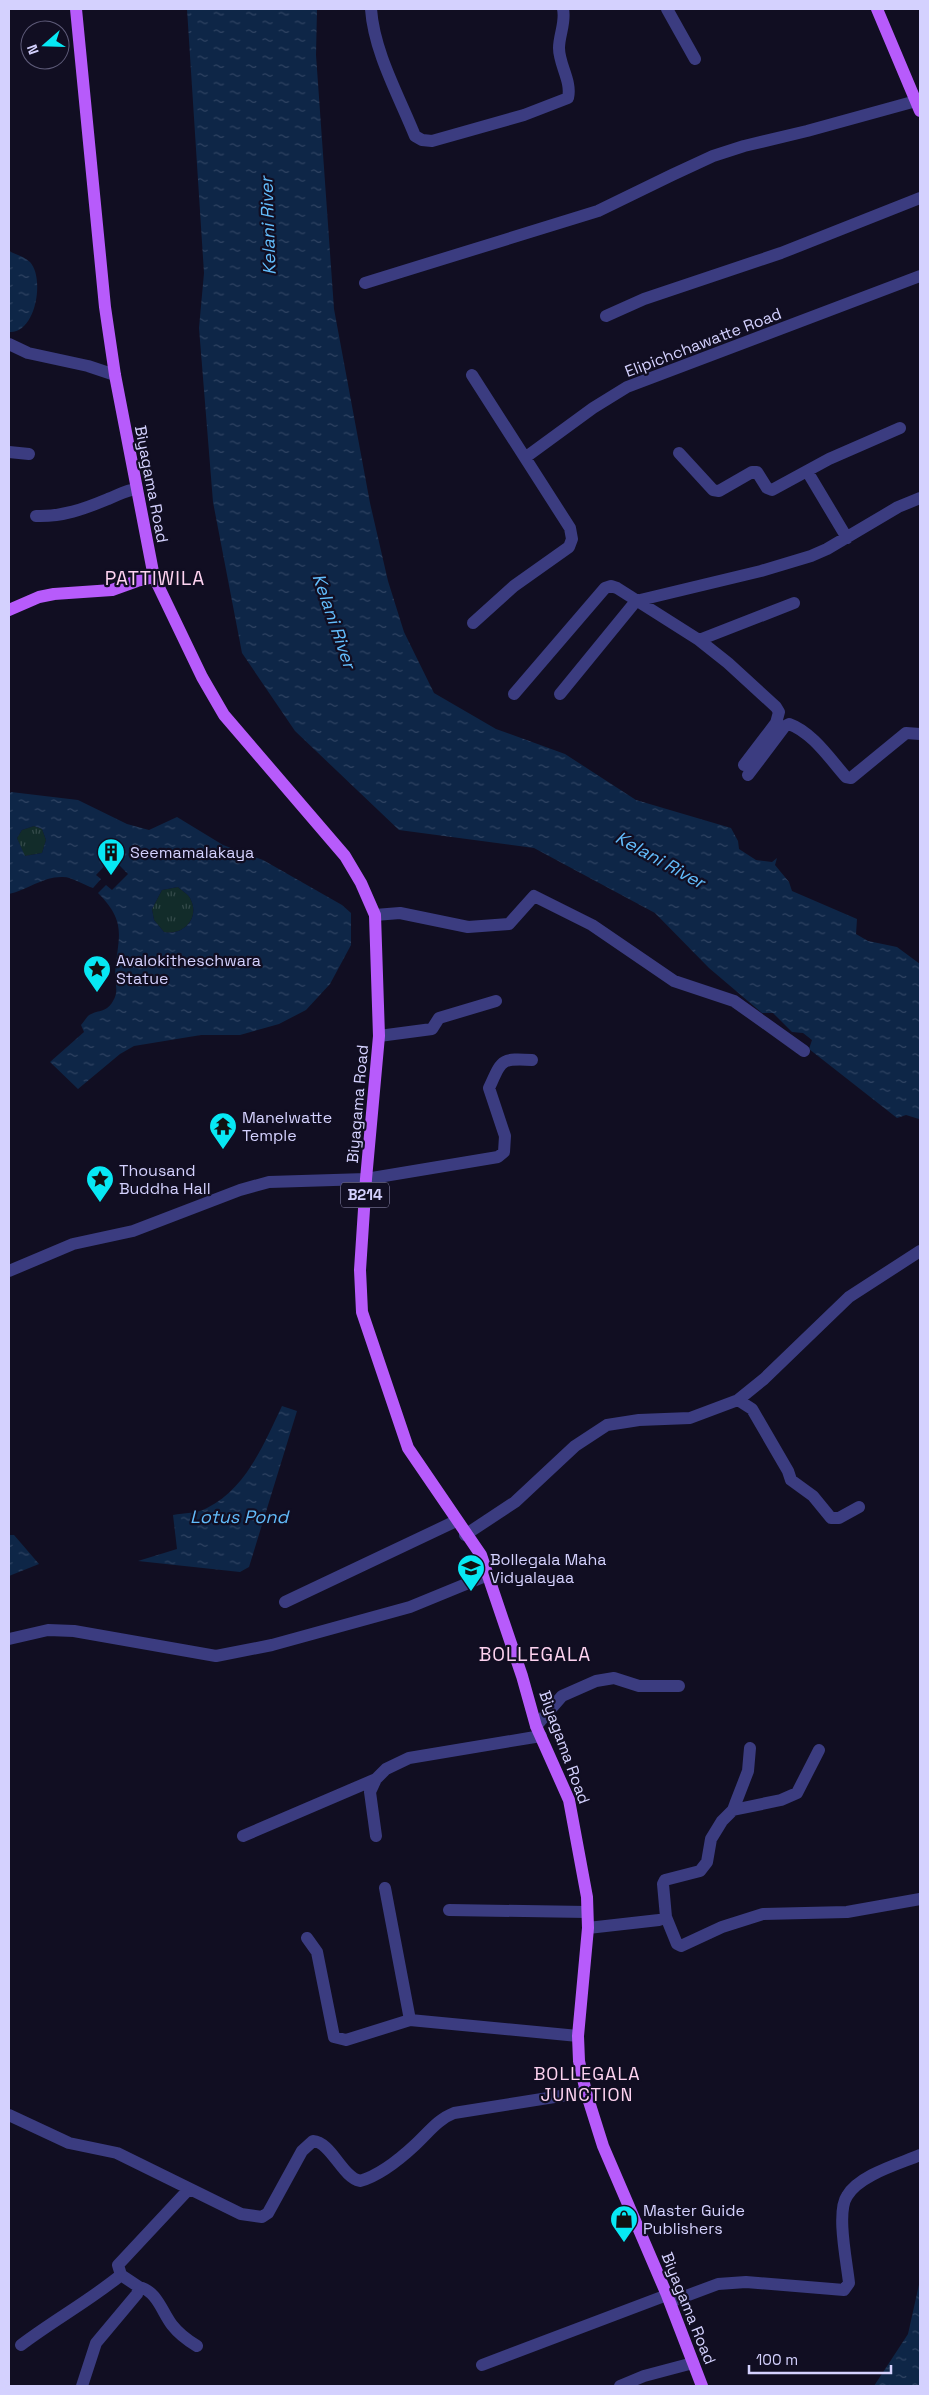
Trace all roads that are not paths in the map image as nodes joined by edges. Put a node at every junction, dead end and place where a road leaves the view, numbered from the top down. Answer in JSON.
{"nodes":[{"id":1,"x":76,"y":9,"type":"edge"},
{"id":2,"x":371,"y":9,"type":"edge"},
{"id":3,"x":563,"y":9,"type":"edge"},
{"id":4,"x":667,"y":9,"type":"edge"},
{"id":5,"x":877,"y":9,"type":"edge"},
{"id":6,"x":695,"y":60,"type":"dead end"},
{"id":7,"x":918,"y":106,"type":"edge"},
{"id":8,"x":920,"y":198,"type":"edge"},
{"id":9,"x":920,"y":276,"type":"edge"},
{"id":10,"x":365,"y":283,"type":"dead end"},
{"id":11,"x":606,"y":316,"type":"dead end"},
{"id":12,"x":9,"y":344,"type":"edge"},
{"id":13,"x":115,"y":375,"type":"junction"},
{"id":14,"x":472,"y":375,"type":"dead end"},
{"id":15,"x":900,"y":428,"type":"dead end"},
{"id":16,"x":9,"y":452,"type":"edge"},
{"id":17,"x":679,"y":453,"type":"dead end"},
{"id":18,"x":30,"y":454,"type":"dead end"},
{"id":19,"x":526,"y":457,"type":"junction"},
{"id":20,"x":807,"y":471,"type":"junction"},
{"id":21,"x":137,"y":489,"type":"junction"},
{"id":22,"x":920,"y":498,"type":"edge"},
{"id":23,"x":36,"y":516,"type":"dead end"},
{"id":24,"x":847,"y":538,"type":"junction"},
{"id":25,"x":154,"y":577,"type":"junction"},
{"id":26,"x":636,"y":601,"type":"junction"},
{"id":27,"x":794,"y":603,"type":"dead end"},
{"id":28,"x":9,"y":610,"type":"edge"},
{"id":29,"x":474,"y":623,"type":"dead end"},
{"id":30,"x":698,"y":640,"type":"junction"},
{"id":31,"x":514,"y":694,"type":"dead end"},
{"id":32,"x":560,"y":694,"type":"dead end"},
{"id":33,"x":920,"y":734,"type":"edge"},
{"id":34,"x":375,"y":915,"type":"junction"},
{"id":35,"x":496,"y":1001,"type":"dead end"},
{"id":36,"x":379,"y":1036,"type":"junction"},
{"id":37,"x":804,"y":1051,"type":"dead end"},
{"id":38,"x":532,"y":1060,"type":"dead end"},
{"id":39,"x":366,"y":1179,"type":"junction"},
{"id":40,"x":920,"y":1251,"type":"edge"},
{"id":41,"x":9,"y":1271,"type":"edge"},
{"id":42,"x":738,"y":1400,"type":"junction"},
{"id":43,"x":860,"y":1506,"type":"dead end"},
{"id":44,"x":456,"y":1521,"type":"junction"},
{"id":45,"x":466,"y":1535,"type":"junction"},
{"id":46,"x":488,"y":1575,"type":"junction"},
{"id":47,"x":285,"y":1602,"type":"dead end"},
{"id":48,"x":9,"y":1639,"type":"edge"},
{"id":49,"x":679,"y":1686,"type":"dead end"},
{"id":50,"x":539,"y":1731,"type":"junction"},
{"id":51,"x":750,"y":1748,"type":"dead end"},
{"id":52,"x":819,"y":1750,"type":"dead end"},
{"id":53,"x":376,"y":1779,"type":"junction"},
{"id":54,"x":733,"y":1810,"type":"junction"},
{"id":55,"x":242,"y":1836,"type":"dead end"},
{"id":56,"x":376,"y":1836,"type":"dead end"},
{"id":57,"x":385,"y":1888,"type":"dead end"},
{"id":58,"x":920,"y":1899,"type":"edge"},
{"id":59,"x":449,"y":1910,"type":"dead end"},
{"id":60,"x":587,"y":1912,"type":"junction"},
{"id":61,"x":666,"y":1917,"type":"junction"},
{"id":62,"x":588,"y":1928,"type":"junction"},
{"id":63,"x":307,"y":1938,"type":"dead end"},
{"id":64,"x":410,"y":2020,"type":"junction"},
{"id":65,"x":578,"y":2036,"type":"junction"},
{"id":66,"x":586,"y":2092,"type":"junction"},
{"id":67,"x":9,"y":2115,"type":"edge"},
{"id":68,"x":920,"y":2156,"type":"edge"},
{"id":69,"x":189,"y":2189,"type":"junction"},
{"id":70,"x":121,"y":2275,"type":"junction"},
{"id":71,"x":139,"y":2287,"type":"junction"},
{"id":72,"x":668,"y":2299,"type":"junction"},
{"id":73,"x":21,"y":2346,"type":"dead end"},
{"id":74,"x":197,"y":2346,"type":"dead end"},
{"id":75,"x":693,"y":2363,"type":"junction"},
{"id":76,"x":482,"y":2364,"type":"dead end"},
{"id":77,"x":82,"y":2386,"type":"edge"},
{"id":78,"x":620,"y":2386,"type":"edge"},
{"id":79,"x":702,"y":2386,"type":"edge"}],
"edges":[{"from":1,"to":13,"type":"main road","name":"Biyagama Road","number":"B214"},
{"from":2,"to":3,"type":"street"},
{"from":4,"to":6,"type":"street"},
{"from":5,"to":7,"type":"main road"},
{"from":7,"to":10,"type":"street"},
{"from":8,"to":11,"type":"street"},
{"from":9,"to":19,"type":"street","name":"Elipichchawatte Road"},
{"from":12,"to":13,"type":"street"},
{"from":13,"to":21,"type":"main road","name":"Biyagama Road","number":"B214"},
{"from":14,"to":19,"type":"street"},
{"from":15,"to":20,"type":"street"},
{"from":16,"to":18,"type":"street"},
{"from":17,"to":20,"type":"street"},
{"from":19,"to":29,"type":"street"},
{"from":20,"to":24,"type":"street"},
{"from":21,"to":23,"type":"street"},
{"from":21,"to":25,"type":"main road","name":"Biyagama Road","number":"B214"},
{"from":22,"to":24,"type":"street"},
{"from":24,"to":26,"type":"street"},
{"from":25,"to":28,"type":"main road"},
{"from":25,"to":34,"type":"main road","name":"Biyagama Road","number":"B214"},
{"from":26,"to":30,"type":"street"},
{"from":26,"to":31,"type":"street"},
{"from":26,"to":32,"type":"street"},
{"from":27,"to":30,"type":"street"},
{"from":30,"to":33,"type":"street"},
{"from":34,"to":36,"type":"main road","name":"Biyagama Road","number":"B214"},
{"from":34,"to":37,"type":"street"},
{"from":35,"to":36,"type":"street"},
{"from":36,"to":39,"type":"main road","name":"Biyagama Road","number":"B214"},
{"from":38,"to":39,"type":"street"},
{"from":39,"to":41,"type":"street"},
{"from":39,"to":44,"type":"main road","name":"Biyagama Road","number":"B214"},
{"from":40,"to":42,"type":"street"},
{"from":42,"to":43,"type":"street"},
{"from":42,"to":45,"type":"street"},
{"from":44,"to":45,"type":"main road","name":"Biyagama Road","number":"B214"},
{"from":44,"to":47,"type":"street"},
{"from":45,"to":46,"type":"main road","name":"Biyagama Road","number":"B214"},
{"from":46,"to":48,"type":"street"},
{"from":46,"to":50,"type":"main road","name":"Biyagama Road","number":"B214"},
{"from":49,"to":50,"type":"street"},
{"from":50,"to":53,"type":"street"},
{"from":50,"to":60,"type":"main road","name":"Biyagama Road","number":"B214"},
{"from":51,"to":54,"type":"street"},
{"from":52,"to":54,"type":"street"},
{"from":53,"to":55,"type":"street"},
{"from":53,"to":56,"type":"street"},
{"from":54,"to":61,"type":"street"},
{"from":57,"to":64,"type":"street"},
{"from":58,"to":61,"type":"street"},
{"from":59,"to":60,"type":"street"},
{"from":60,"to":62,"type":"main road","name":"Biyagama Road","number":"B214"},
{"from":61,"to":62,"type":"street"},
{"from":62,"to":65,"type":"main road","name":"Biyagama Road","number":"B214"},
{"from":63,"to":64,"type":"street"},
{"from":64,"to":65,"type":"street"},
{"from":65,"to":66,"type":"main road","name":"Biyagama Road","number":"B214"},
{"from":66,"to":69,"type":"street"},
{"from":66,"to":72,"type":"main road","name":"Biyagama Road","number":"B214"},
{"from":67,"to":69,"type":"street"},
{"from":68,"to":72,"type":"street"},
{"from":69,"to":70,"type":"street"},
{"from":70,"to":71,"type":"street"},
{"from":70,"to":73,"type":"street"},
{"from":71,"to":74,"type":"street"},
{"from":71,"to":77,"type":"street"},
{"from":72,"to":75,"type":"main road","name":"Biyagama Road","number":"B214"},
{"from":72,"to":76,"type":"street"},
{"from":75,"to":78,"type":"street"},
{"from":75,"to":79,"type":"main road","name":"Biyagama Road","number":"B214"}]}
